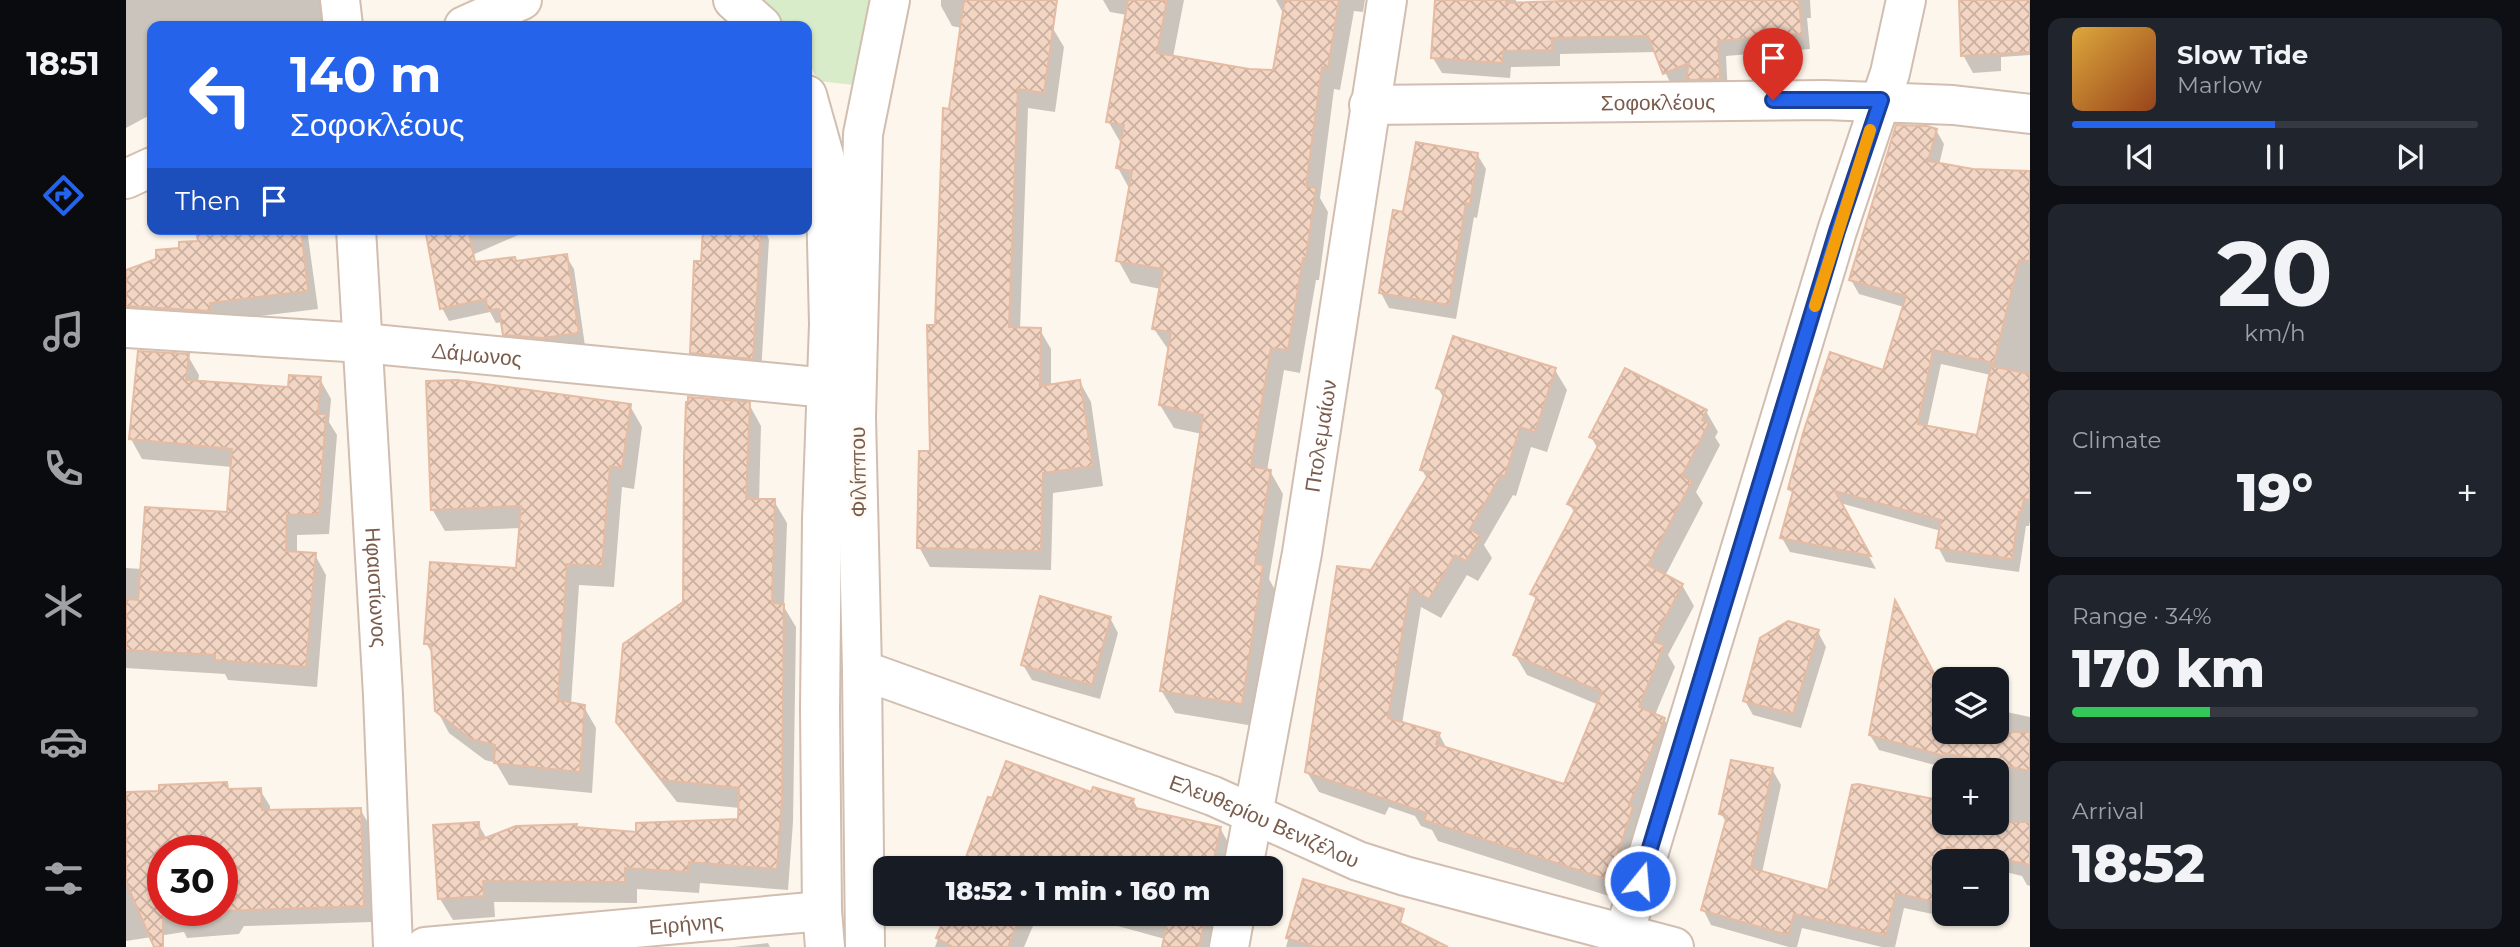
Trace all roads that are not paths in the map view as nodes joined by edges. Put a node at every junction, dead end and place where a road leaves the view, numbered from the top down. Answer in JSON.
{"nodes":[{"id":1,"x":340,"y":0,"type":"edge"},
{"id":2,"x":522,"y":0,"type":"edge"},
{"id":3,"x":733,"y":0,"type":"edge"},
{"id":4,"x":890,"y":0,"type":"edge"},
{"id":5,"x":1387,"y":0,"type":"edge"},
{"id":6,"x":1906,"y":0,"type":"edge"},
{"id":7,"x":342,"y":21,"type":"edge"},
{"id":8,"x":475,"y":21,"type":"edge"},
{"id":9,"x":756,"y":21,"type":"edge"},
{"id":10,"x":1881,"y":100,"type":"junction"},
{"id":11,"x":1369,"y":105,"type":"junction"},
{"id":12,"x":812,"y":113,"type":"edge"},
{"id":13,"x":2030,"y":114,"type":"edge"},
{"id":14,"x":147,"y":169,"type":"edge"},
{"id":15,"x":126,"y":179,"type":"edge"},
{"id":16,"x":356,"y":235,"type":"edge"},
{"id":17,"x":126,"y":328,"type":"edge"},
{"id":18,"x":362,"y":343,"type":"junction"},
{"id":19,"x":827,"y":388,"type":"junction"},
{"id":20,"x":862,"y":670,"type":"junction"},
{"id":21,"x":1253,"y":815,"type":"junction"},
{"id":22,"x":1245,"y":856,"type":"edge"},
{"id":23,"x":1232,"y":926,"type":"edge"},
{"id":24,"x":823,"y":929,"type":"edge"},
{"id":25,"x":1622,"y":940,"type":"edge"},
{"id":26,"x":393,"y":947,"type":"edge"},
{"id":27,"x":425,"y":947,"type":"edge"},
{"id":28,"x":865,"y":947,"type":"edge"},
{"id":29,"x":1228,"y":947,"type":"edge"},
{"id":30,"x":1674,"y":947,"type":"edge"}],
"edges":[{"from":1,"to":7,"type":"street"},
{"from":2,"to":8,"type":"street"},
{"from":3,"to":9,"type":"street"},
{"from":4,"to":20,"type":"street","name":"Φιλίππου"},
{"from":5,"to":11,"type":"street","name":"Πτολεμαίων"},
{"from":6,"to":10,"type":"street"},
{"from":10,"to":11,"type":"street","name":"Σοφοκλέους"},
{"from":10,"to":13,"type":"street","name":"Σοφοκλέους"},
{"from":10,"to":25,"type":"street"},
{"from":11,"to":21,"type":"street","name":"Πτολεμαίων"},
{"from":12,"to":19,"type":"street","name":"Φιλίππου"},
{"from":14,"to":15,"type":"street"},
{"from":16,"to":18,"type":"street","name":"Ηφαιστίωνος"},
{"from":17,"to":18,"type":"street","name":"Δάμωνος"},
{"from":18,"to":19,"type":"street","name":"Δάμωνος"},
{"from":18,"to":26,"type":"street","name":"Ηφαιστίωνος"},
{"from":19,"to":24,"type":"street","name":"Φιλίππου"},
{"from":20,"to":21,"type":"street","name":"Ελευθερίου Βενιζέλου"},
{"from":20,"to":28,"type":"street","name":"Φιλίππου"},
{"from":21,"to":22,"type":"street","name":"Πτολεμαίων"},
{"from":21,"to":25,"type":"street","name":"Ελευθερίου Βενιζέλου"},
{"from":23,"to":29,"type":"street"},
{"from":24,"to":27,"type":"street","name":"Ειρήνης"},
{"from":25,"to":30,"type":"street","name":"Ελευθερίου Βενιζέλου"}]}
